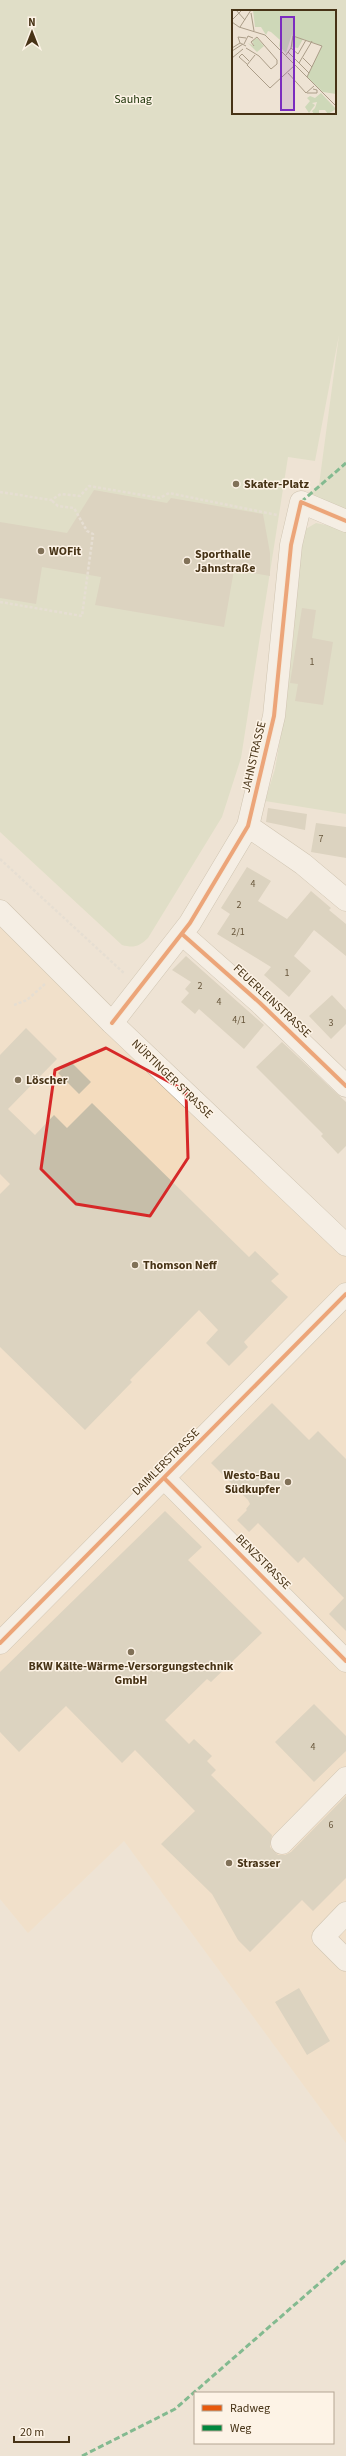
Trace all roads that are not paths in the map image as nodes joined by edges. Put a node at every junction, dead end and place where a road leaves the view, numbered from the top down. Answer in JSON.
{"nodes":[{"id":1,"x":346,"y":521,"type":"edge"},
{"id":2,"x":248,"y":826,"type":"junction"},
{"id":3,"x":346,"y":900,"type":"edge"},
{"id":4,"x":0,"y":911,"type":"edge"},
{"id":5,"x":182,"y":934,"type":"junction"},
{"id":6,"x":112,"y":1023,"type":"junction"},
{"id":7,"x":346,"y":1086,"type":"edge"},
{"id":8,"x":346,"y":1245,"type":"edge"},
{"id":9,"x":346,"y":1294,"type":"edge"},
{"id":10,"x":164,"y":1478,"type":"junction"},
{"id":11,"x":1,"y":1639,"type":"edge"},
{"id":12,"x":346,"y":1661,"type":"edge"},
{"id":13,"x":346,"y":1778,"type":"edge"},
{"id":14,"x":282,"y":1843,"type":"dead end"},
{"id":15,"x":346,"y":1913,"type":"edge"},
{"id":16,"x":346,"y":1960,"type":"edge"}],
"edges":[{"from":1,"to":2,"type":"street","name":"JAHNSTRASSE"},
{"from":2,"to":3,"type":"street"},
{"from":2,"to":5,"type":"street","name":"JAHNSTRASSE"},
{"from":4,"to":6,"type":"street","name":"NÜRTINGER STRASSE"},
{"from":5,"to":6,"type":"street","name":"JAHNSTRASSE"},
{"from":5,"to":7,"type":"street","name":"FEUERLEINSTRASSE"},
{"from":6,"to":8,"type":"street","name":"NÜRTINGER STRASSE"},
{"from":9,"to":10,"type":"street","name":"DAIMLERSTRASSE"},
{"from":10,"to":11,"type":"street","name":"DAIMLERSTRASSE"},
{"from":10,"to":12,"type":"street","name":"BENZSTRASSE"},
{"from":13,"to":14,"type":"street"},
{"from":15,"to":16,"type":"street"}]}
